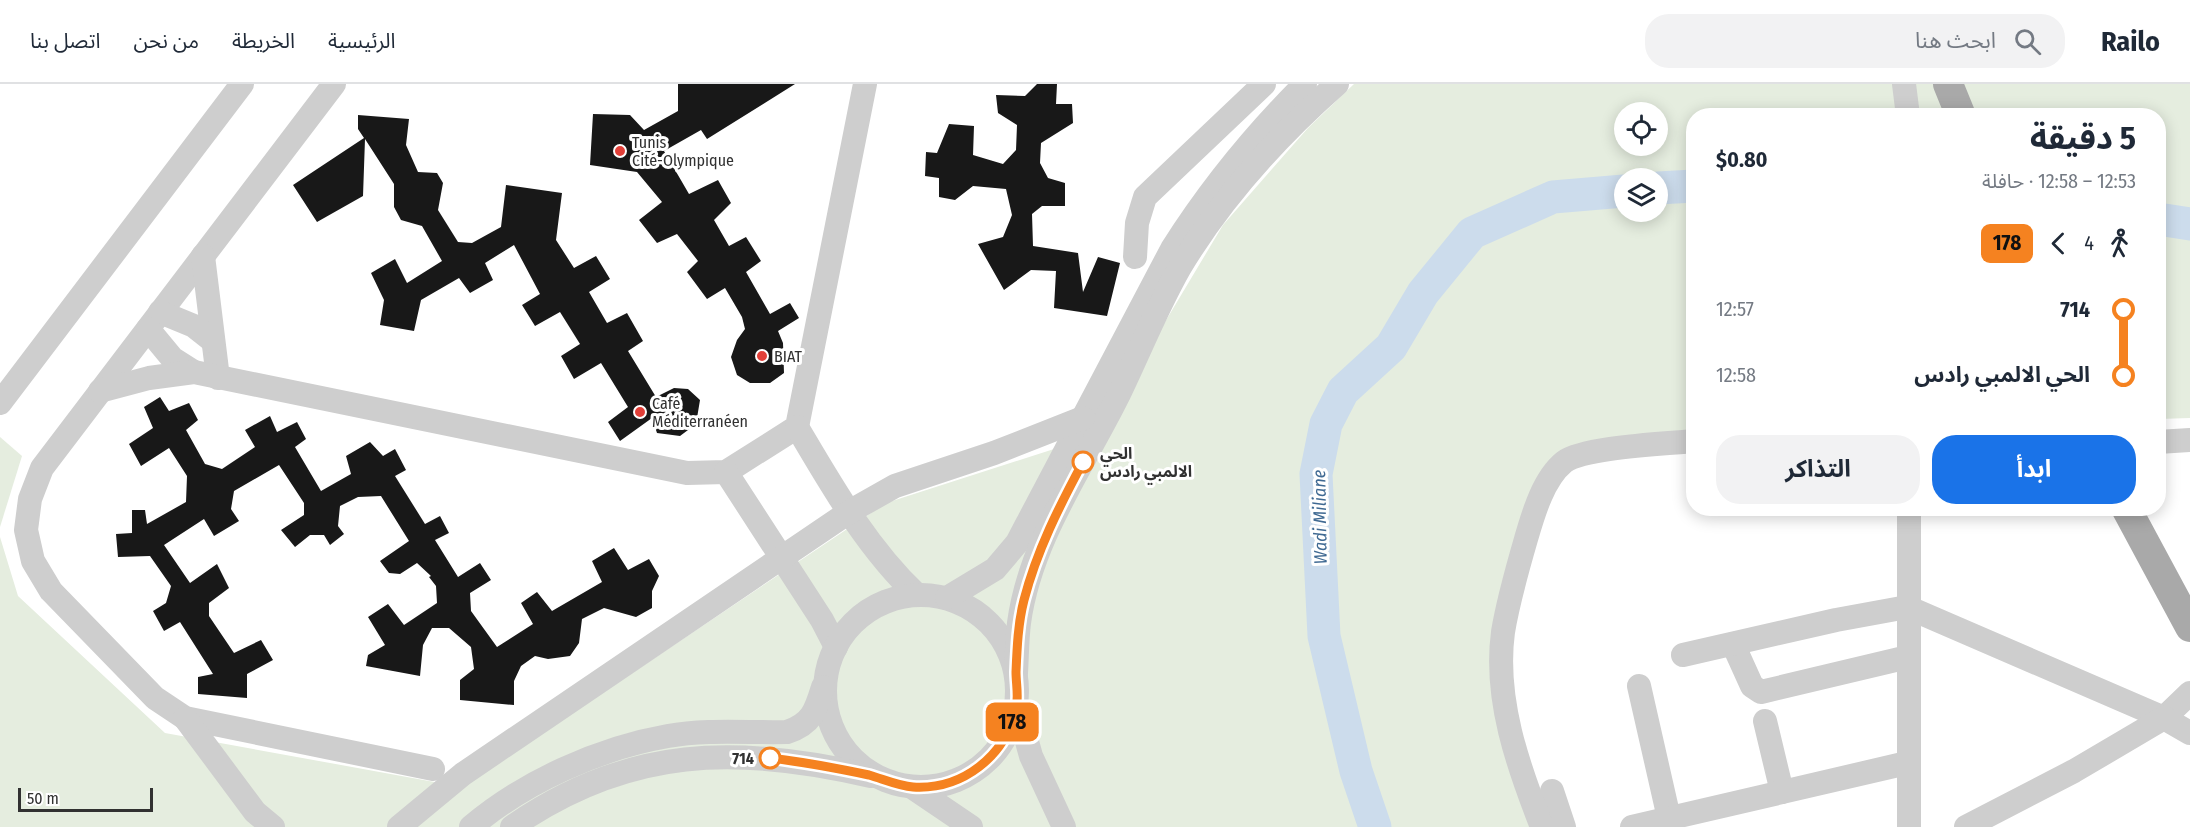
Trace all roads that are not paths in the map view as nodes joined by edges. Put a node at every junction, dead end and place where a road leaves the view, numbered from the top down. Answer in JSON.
{"nodes":[{"id":1,"x":242,"y":84,"type":"edge"},
{"id":2,"x":334,"y":84,"type":"edge"},
{"id":3,"x":865,"y":84,"type":"edge"},
{"id":4,"x":1264,"y":84,"type":"edge"},
{"id":5,"x":1305,"y":84,"type":"edge"},
{"id":6,"x":1337,"y":84,"type":"edge"},
{"id":7,"x":203,"y":256,"type":"junction"},
{"id":8,"x":1135,"y":257,"type":"dead end"},
{"id":9,"x":154,"y":321,"type":"junction"},
{"id":10,"x":213,"y":340,"type":"junction"},
{"id":11,"x":194,"y":372,"type":"junction"},
{"id":12,"x":218,"y":378,"type":"junction"},
{"id":13,"x":100,"y":392,"type":"junction"},
{"id":14,"x":0,"y":403,"type":"edge"},
{"id":15,"x":1083,"y":418,"type":"junction"},
{"id":16,"x":797,"y":427,"type":"junction"},
{"id":17,"x":2190,"y":440,"type":"edge"},
{"id":18,"x":1686,"y":442,"type":"edge"},
{"id":19,"x":2166,"y":442,"type":"edge"},
{"id":20,"x":726,"y":472,"type":"junction"},
{"id":21,"x":849,"y":512,"type":"junction"},
{"id":22,"x":1909,"y":516,"type":"edge"},
{"id":23,"x":2130,"y":516,"type":"edge"},
{"id":24,"x":780,"y":557,"type":"junction"},
{"id":25,"x":917,"y":595,"type":"junction"},
{"id":26,"x":947,"y":598,"type":"junction"},
{"id":27,"x":1907,"y":607,"type":"junction"},
{"id":28,"x":2190,"y":627,"type":"edge"},
{"id":29,"x":1733,"y":644,"type":"junction"},
{"id":30,"x":836,"y":647,"type":"junction"},
{"id":31,"x":1683,"y":655,"type":"dead end"},
{"id":32,"x":1908,"y":657,"type":"junction"},
{"id":33,"x":1016,"y":673,"type":"junction"},
{"id":34,"x":826,"y":679,"type":"junction"},
{"id":35,"x":1639,"y":686,"type":"dead end"},
{"id":36,"x":2190,"y":693,"type":"edge"},
{"id":37,"x":1017,"y":706,"type":"junction"},
{"id":38,"x":185,"y":718,"type":"junction"},
{"id":39,"x":2164,"y":718,"type":"junction"},
{"id":40,"x":1765,"y":721,"type":"dead end"},
{"id":41,"x":2190,"y":733,"type":"edge"},
{"id":42,"x":1907,"y":763,"type":"junction"},
{"id":43,"x":433,"y":769,"type":"dead end"},
{"id":44,"x":880,"y":778,"type":"junction"},
{"id":45,"x":912,"y":787,"type":"junction"},
{"id":46,"x":1552,"y":791,"type":"dead end"},
{"id":47,"x":1782,"y":792,"type":"junction"},
{"id":48,"x":1669,"y":818,"type":"junction"},
{"id":49,"x":262,"y":822,"type":"edge"},
{"id":50,"x":399,"y":827,"type":"edge"},
{"id":51,"x":471,"y":827,"type":"edge"},
{"id":52,"x":512,"y":827,"type":"edge"},
{"id":53,"x":971,"y":827,"type":"edge"},
{"id":54,"x":1064,"y":827,"type":"edge"},
{"id":55,"x":1542,"y":827,"type":"edge"},
{"id":56,"x":1564,"y":827,"type":"edge"},
{"id":57,"x":1632,"y":827,"type":"edge"},
{"id":58,"x":1909,"y":827,"type":"edge"},
{"id":59,"x":1966,"y":827,"type":"edge"}],
"edges":[{"from":1,"to":14,"type":"street"},
{"from":2,"to":7,"type":"street"},
{"from":3,"to":16,"type":"street"},
{"from":4,"to":8,"type":"street"},
{"from":5,"to":15,"type":"street"},
{"from":6,"to":33,"type":"street"},
{"from":7,"to":9,"type":"street"},
{"from":7,"to":10,"type":"street"},
{"from":9,"to":10,"type":"street"},
{"from":9,"to":11,"type":"street"},
{"from":9,"to":13,"type":"street"},
{"from":10,"to":12,"type":"street"},
{"from":11,"to":12,"type":"street"},
{"from":11,"to":13,"type":"street"},
{"from":12,"to":20,"type":"street"},
{"from":13,"to":38,"type":"street"},
{"from":15,"to":21,"type":"street"},
{"from":15,"to":26,"type":"street"},
{"from":16,"to":20,"type":"street"},
{"from":16,"to":21,"type":"street"},
{"from":17,"to":19,"type":"street"},
{"from":18,"to":55,"type":"street"},
{"from":20,"to":24,"type":"street"},
{"from":21,"to":24,"type":"street"},
{"from":21,"to":25,"type":"street"},
{"from":22,"to":27,"type":"street"},
{"from":23,"to":28,"type":"main road"},
{"from":24,"to":30,"type":"street"},
{"from":24,"to":50,"type":"street"},
{"from":25,"to":26,"type":"street"},
{"from":25,"to":30,"type":"street"},
{"from":26,"to":33,"type":"street"},
{"from":27,"to":29,"type":"street"},
{"from":27,"to":32,"type":"street"},
{"from":27,"to":39,"type":"street"},
{"from":29,"to":31,"type":"street"},
{"from":29,"to":32,"type":"street"},
{"from":30,"to":34,"type":"street"},
{"from":32,"to":42,"type":"street"},
{"from":33,"to":37,"type":"street"},
{"from":34,"to":44,"type":"street"},
{"from":34,"to":51,"type":"street"},
{"from":35,"to":48,"type":"street"},
{"from":36,"to":39,"type":"street"},
{"from":37,"to":45,"type":"street"},
{"from":37,"to":54,"type":"street"},
{"from":38,"to":43,"type":"street"},
{"from":38,"to":49,"type":"street"},
{"from":39,"to":41,"type":"street"},
{"from":39,"to":59,"type":"street"},
{"from":40,"to":47,"type":"street"},
{"from":42,"to":47,"type":"street"},
{"from":42,"to":58,"type":"street"},
{"from":44,"to":45,"type":"street"},
{"from":44,"to":52,"type":"street"},
{"from":45,"to":53,"type":"street"},
{"from":46,"to":56,"type":"street"},
{"from":47,"to":48,"type":"street"},
{"from":48,"to":57,"type":"street"}]}
